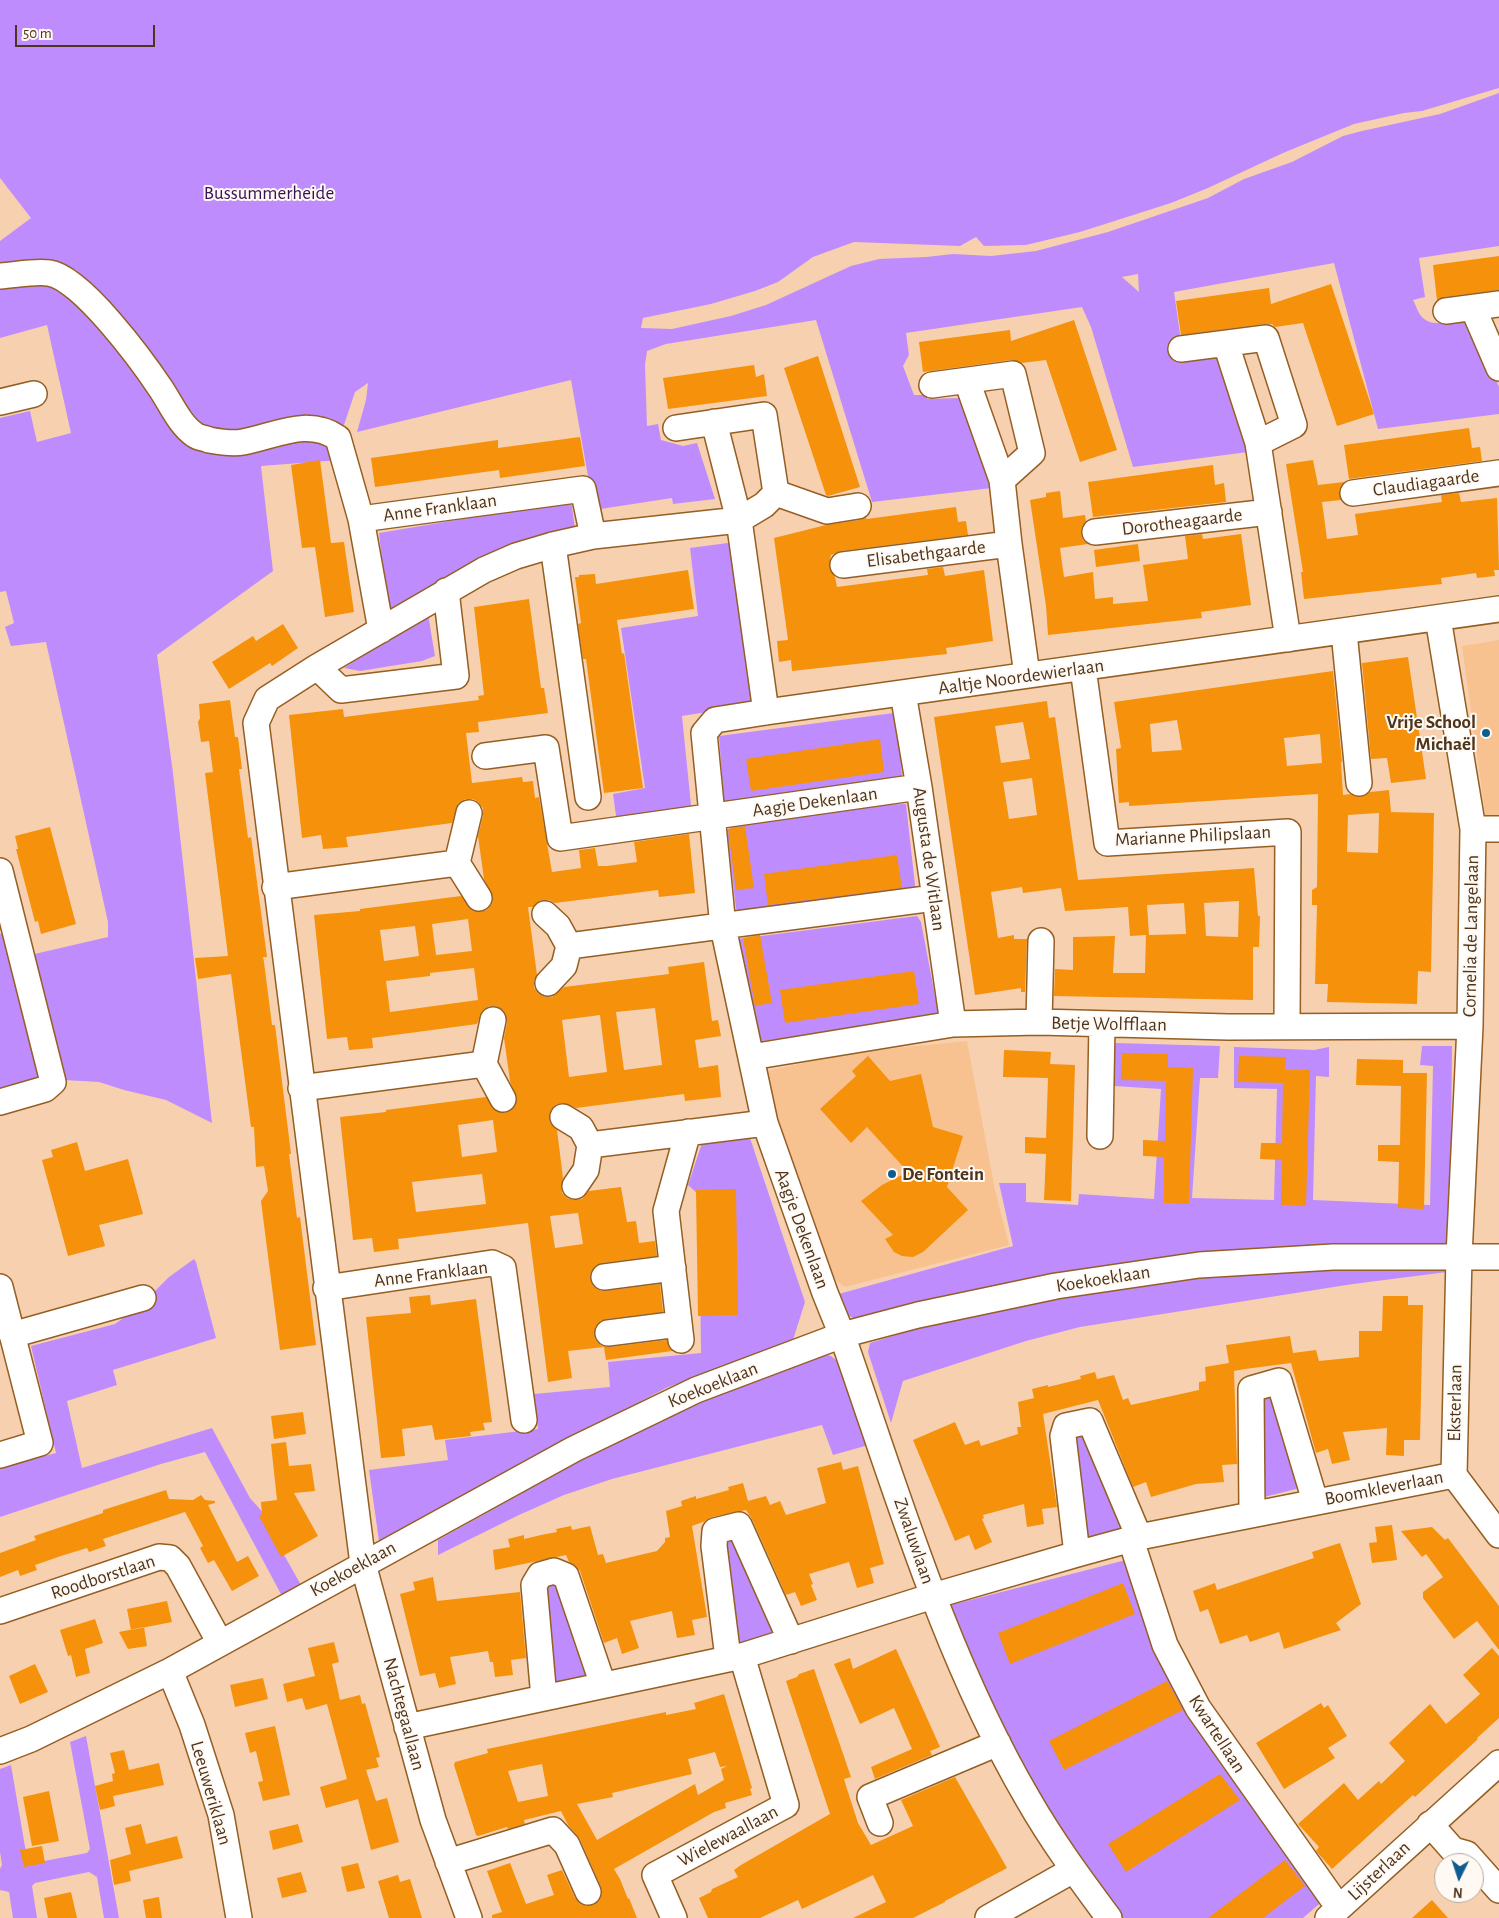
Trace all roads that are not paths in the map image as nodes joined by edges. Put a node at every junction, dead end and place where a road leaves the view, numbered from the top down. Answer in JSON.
{"nodes":[{"id":1,"x":0,"y":276,"type":"edge"},
{"id":2,"x":1499,"y":304,"type":"edge"},
{"id":3,"x":1472,"y":308,"type":"junction"},
{"id":4,"x":1446,"y":311,"type":"dead end"},
{"id":5,"x":1226,"y":344,"type":"junction"},
{"id":6,"x":1180,"y":349,"type":"dead end"},
{"id":7,"x":1499,"y":368,"type":"edge"},
{"id":8,"x":967,"y":381,"type":"junction"},
{"id":9,"x":932,"y":385,"type":"dead end"},
{"id":10,"x":34,"y":394,"type":"dead end"},
{"id":11,"x":0,"y":402,"type":"edge"},
{"id":12,"x":714,"y":422,"type":"junction"},
{"id":13,"x":676,"y":428,"type":"dead end"},
{"id":14,"x":1258,"y":443,"type":"junction"},
{"id":15,"x":1499,"y":473,"type":"edge"},
{"id":16,"x":1002,"y":480,"type":"junction"},
{"id":17,"x":776,"y":493,"type":"junction"},
{"id":18,"x":1353,"y":493,"type":"dead end"},
{"id":19,"x":858,"y":506,"type":"dead end"},
{"id":20,"x":1268,"y":512,"type":"junction"},
{"id":21,"x":361,"y":519,"type":"junction"},
{"id":22,"x":739,"y":520,"type":"junction"},
{"id":23,"x":1095,"y":532,"type":"dead end"},
{"id":24,"x":593,"y":536,"type":"junction"},
{"id":25,"x":1009,"y":544,"type":"junction"},
{"id":26,"x":553,"y":545,"type":"junction"},
{"id":27,"x":843,"y":565,"type":"dead end"},
{"id":28,"x":446,"y":590,"type":"junction"},
{"id":29,"x":1499,"y":609,"type":"edge"},
{"id":30,"x":1438,"y":618,"type":"junction"},
{"id":31,"x":381,"y":630,"type":"junction"},
{"id":32,"x":1344,"y":632,"type":"junction"},
{"id":33,"x":1288,"y":639,"type":"junction"},
{"id":34,"x":317,"y":667,"type":"junction"},
{"id":35,"x":1083,"y":668,"type":"junction"},
{"id":36,"x":1027,"y":676,"type":"junction"},
{"id":37,"x":903,"y":693,"type":"junction"},
{"id":38,"x":766,"y":712,"type":"junction"},
{"id":39,"x":704,"y":733,"type":"joint"},
{"id":40,"x":485,"y":756,"type":"dead end"},
{"id":41,"x":1359,"y":783,"type":"dead end"},
{"id":42,"x":919,"y":787,"type":"junction"},
{"id":43,"x":588,"y":797,"type":"dead end"},
{"id":44,"x":469,"y":812,"type":"dead end"},
{"id":45,"x":711,"y":818,"type":"junction"},
{"id":46,"x":1473,"y":829,"type":"junction"},
{"id":47,"x":1499,"y":830,"type":"edge"},
{"id":48,"x":457,"y":862,"type":"junction"},
{"id":49,"x":0,"y":871,"type":"edge"},
{"id":50,"x":275,"y":887,"type":"junction"},
{"id":51,"x":479,"y":898,"type":"dead end"},
{"id":52,"x":934,"y":898,"type":"junction"},
{"id":53,"x":545,"y":914,"type":"dead end"},
{"id":54,"x":5,"y":915,"type":"edge"},
{"id":55,"x":723,"y":927,"type":"junction"},
{"id":56,"x":1041,"y":941,"type":"dead end"},
{"id":57,"x":569,"y":946,"type":"junction"},
{"id":58,"x":548,"y":983,"type":"dead end"},
{"id":59,"x":493,"y":1020,"type":"dead end"},
{"id":60,"x":1039,"y":1022,"type":"junction"},
{"id":61,"x":953,"y":1024,"type":"junction"},
{"id":62,"x":1102,"y":1024,"type":"junction"},
{"id":63,"x":1288,"y":1026,"type":"junction"},
{"id":64,"x":1470,"y":1026,"type":"junction"},
{"id":65,"x":751,"y":1057,"type":"junction"},
{"id":66,"x":484,"y":1064,"type":"junction"},
{"id":67,"x":301,"y":1088,"type":"junction"},
{"id":68,"x":503,"y":1099,"type":"dead end"},
{"id":69,"x":0,"y":1102,"type":"edge"},
{"id":70,"x":563,"y":1117,"type":"dead end"},
{"id":71,"x":764,"y":1123,"type":"junction"},
{"id":72,"x":688,"y":1132,"type":"junction"},
{"id":73,"x":1100,"y":1136,"type":"dead end"},
{"id":74,"x":590,"y":1146,"type":"junction"},
{"id":75,"x":575,"y":1186,"type":"dead end"},
{"id":76,"x":1459,"y":1256,"type":"junction"},
{"id":77,"x":1499,"y":1257,"type":"edge"},
{"id":78,"x":673,"y":1268,"type":"junction"},
{"id":79,"x":604,"y":1277,"type":"dead end"},
{"id":80,"x":0,"y":1287,"type":"edge"},
{"id":81,"x":326,"y":1288,"type":"junction"},
{"id":82,"x":143,"y":1298,"type":"dead end"},
{"id":83,"x":608,"y":1334,"type":"dead end"},
{"id":84,"x":12,"y":1335,"type":"junction"},
{"id":85,"x":842,"y":1335,"type":"junction"},
{"id":86,"x":524,"y":1420,"type":"dead end"},
{"id":87,"x":0,"y":1454,"type":"edge"},
{"id":88,"x":1454,"y":1474,"type":"junction"},
{"id":89,"x":1315,"y":1501,"type":"junction"},
{"id":90,"x":1252,"y":1514,"type":"junction"},
{"id":91,"x":1499,"y":1535,"type":"edge"},
{"id":92,"x":1135,"y":1539,"type":"junction"},
{"id":93,"x":1077,"y":1554,"type":"junction"},
{"id":94,"x":363,"y":1564,"type":"junction"},
{"id":95,"x":933,"y":1596,"type":"junction"},
{"id":96,"x":0,"y":1611,"type":"edge"},
{"id":97,"x":791,"y":1641,"type":"junction"},
{"id":98,"x":220,"y":1643,"type":"junction"},
{"id":99,"x":735,"y":1657,"type":"junction"},
{"id":100,"x":170,"y":1671,"type":"junction"},
{"id":101,"x":603,"y":1685,"type":"junction"},
{"id":102,"x":544,"y":1698,"type":"junction"},
{"id":103,"x":407,"y":1727,"type":"junction"},
{"id":104,"x":998,"y":1743,"type":"junction"},
{"id":105,"x":0,"y":1751,"type":"edge"},
{"id":106,"x":1499,"y":1763,"type":"edge"},
{"id":107,"x":880,"y":1824,"type":"dead end"},
{"id":108,"x":1430,"y":1824,"type":"junction"},
{"id":109,"x":448,"y":1862,"type":"junction"},
{"id":110,"x":1073,"y":1870,"type":"junction"},
{"id":111,"x":1499,"y":1890,"type":"edge"},
{"id":112,"x":588,"y":1892,"type":"dead end"},
{"id":113,"x":1333,"y":1913,"type":"edge"},
{"id":114,"x":239,"y":1918,"type":"edge"},
{"id":115,"x":469,"y":1918,"type":"edge"},
{"id":116,"x":674,"y":1918,"type":"edge"},
{"id":117,"x":988,"y":1918,"type":"edge"},
{"id":118,"x":1109,"y":1918,"type":"edge"}],
"edges":[{"from":1,"to":21,"type":"street"},
{"from":2,"to":3,"type":"street"},
{"from":3,"to":4,"type":"street"},
{"from":3,"to":7,"type":"street"},
{"from":5,"to":6,"type":"street"},
{"from":5,"to":14,"type":"street","name":"Dorotheagaarde"},
{"from":5,"to":14,"type":"street"},
{"from":8,"to":9,"type":"street"},
{"from":8,"to":16,"type":"street","name":"Elisabethgaarde"},
{"from":8,"to":16,"type":"street"},
{"from":10,"to":11,"type":"street"},
{"from":12,"to":13,"type":"street"},
{"from":12,"to":17,"type":"street"},
{"from":12,"to":22,"type":"street"},
{"from":14,"to":20,"type":"street","name":"Dorotheagaarde"},
{"from":15,"to":18,"type":"street","name":"Claudiagaarde"},
{"from":16,"to":25,"type":"street","name":"Elisabethgaarde"},
{"from":17,"to":19,"type":"street"},
{"from":17,"to":22,"type":"street"},
{"from":20,"to":23,"type":"street","name":"Dorotheagaarde"},
{"from":20,"to":33,"type":"street","name":"Dorotheagaarde"},
{"from":21,"to":24,"type":"street","name":"Anne Franklaan"},
{"from":21,"to":31,"type":"street","name":"Anne Franklaan"},
{"from":22,"to":24,"type":"street"},
{"from":22,"to":38,"type":"street"},
{"from":24,"to":26,"type":"street"},
{"from":25,"to":27,"type":"street","name":"Elisabethgaarde"},
{"from":25,"to":36,"type":"street","name":"Elisabethgaarde"},
{"from":26,"to":28,"type":"street"},
{"from":26,"to":43,"type":"street"},
{"from":28,"to":31,"type":"street"},
{"from":28,"to":34,"type":"street"},
{"from":29,"to":30,"type":"street","name":"Aaltje Noordewierlaan"},
{"from":30,"to":32,"type":"street","name":"Aaltje Noordewierlaan"},
{"from":30,"to":46,"type":"street","name":"Cornelia de Langelaan"},
{"from":31,"to":34,"type":"street"},
{"from":32,"to":33,"type":"street","name":"Aaltje Noordewierlaan"},
{"from":32,"to":41,"type":"street"},
{"from":33,"to":35,"type":"street","name":"Aaltje Noordewierlaan"},
{"from":34,"to":50,"type":"street"},
{"from":35,"to":36,"type":"street","name":"Aaltje Noordewierlaan"},
{"from":35,"to":63,"type":"street","name":"Marianne Philipslaan"},
{"from":36,"to":37,"type":"street","name":"Aaltje Noordewierlaan"},
{"from":37,"to":38,"type":"street","name":"Aaltje Noordewierlaan"},
{"from":37,"to":42,"type":"street","name":"Augusta de Witlaan"},
{"from":38,"to":39,"type":"street","name":"Aaltje Noordewierlaan"},
{"from":39,"to":45,"type":"street","name":"Aagje Dekenlaan"},
{"from":40,"to":45,"type":"street","name":"Aagje Dekenlaan"},
{"from":42,"to":45,"type":"street","name":"Aagje Dekenlaan"},
{"from":42,"to":52,"type":"street","name":"Augusta de Witlaan"},
{"from":44,"to":48,"type":"street"},
{"from":45,"to":55,"type":"street","name":"Aagje Dekenlaan"},
{"from":46,"to":47,"type":"street"},
{"from":46,"to":64,"type":"street","name":"Cornelia de Langelaan"},
{"from":48,"to":50,"type":"street"},
{"from":48,"to":51,"type":"street"},
{"from":49,"to":54,"type":"street"},
{"from":50,"to":67,"type":"street"},
{"from":52,"to":55,"type":"street"},
{"from":52,"to":61,"type":"street","name":"Augusta de Witlaan"},
{"from":53,"to":57,"type":"street"},
{"from":54,"to":69,"type":"street"},
{"from":55,"to":57,"type":"street"},
{"from":55,"to":65,"type":"street","name":"Aagje Dekenlaan"},
{"from":56,"to":60,"type":"street"},
{"from":57,"to":58,"type":"street"},
{"from":59,"to":66,"type":"street"},
{"from":60,"to":61,"type":"street","name":"Betje Wolfflaan"},
{"from":60,"to":62,"type":"street","name":"Betje Wolfflaan"},
{"from":61,"to":65,"type":"street","name":"Betje Wolfflaan"},
{"from":62,"to":63,"type":"street","name":"Betje Wolfflaan"},
{"from":62,"to":73,"type":"street"},
{"from":63,"to":64,"type":"street","name":"Betje Wolfflaan"},
{"from":64,"to":76,"type":"street","name":"Cornelia de Langelaan"},
{"from":65,"to":71,"type":"street","name":"Aagje Dekenlaan"},
{"from":66,"to":67,"type":"street"},
{"from":66,"to":68,"type":"street"},
{"from":67,"to":81,"type":"street"},
{"from":70,"to":74,"type":"street"},
{"from":71,"to":72,"type":"street"},
{"from":71,"to":85,"type":"street","name":"Aagje Dekenlaan"},
{"from":72,"to":74,"type":"street"},
{"from":72,"to":78,"type":"street"},
{"from":74,"to":75,"type":"street"},
{"from":76,"to":77,"type":"street","name":"Koekoeklaan"},
{"from":76,"to":85,"type":"street","name":"Koekoeklaan"},
{"from":76,"to":88,"type":"street","name":"Eksterlaan"},
{"from":78,"to":79,"type":"street"},
{"from":78,"to":83,"type":"street"},
{"from":80,"to":84,"type":"street"},
{"from":81,"to":86,"type":"street","name":"Anne Franklaan"},
{"from":81,"to":94,"type":"street"},
{"from":82,"to":84,"type":"street"},
{"from":84,"to":87,"type":"street"},
{"from":85,"to":94,"type":"street","name":"Koekoeklaan"},
{"from":85,"to":95,"type":"street","name":"Zwaluwlaan"},
{"from":88,"to":89,"type":"street","name":"Boomkleverlaan"},
{"from":88,"to":91,"type":"street"},
{"from":89,"to":90,"type":"street","name":"Boomkleverlaan"},
{"from":89,"to":90,"type":"street","name":"Boomkleverlaan"},
{"from":90,"to":92,"type":"street","name":"Boomkleverlaan"},
{"from":92,"to":93,"type":"street","name":"Boomkleverlaan"},
{"from":92,"to":93,"type":"street"},
{"from":92,"to":113,"type":"street","name":"Kwartellaan"},
{"from":93,"to":95,"type":"street","name":"Boomkleverlaan"},
{"from":94,"to":98,"type":"street","name":"Koekoeklaan"},
{"from":94,"to":103,"type":"street","name":"Nachtegaallaan"},
{"from":95,"to":97,"type":"street","name":"Boomkleverlaan"},
{"from":95,"to":104,"type":"street","name":"Zwaluwlaan"},
{"from":96,"to":98,"type":"street","name":"Roodborstlaan"},
{"from":97,"to":99,"type":"street","name":"Boomkleverlaan"},
{"from":97,"to":99,"type":"street"},
{"from":98,"to":100,"type":"street","name":"Koekoeklaan"},
{"from":99,"to":101,"type":"street","name":"Boomkleverlaan"},
{"from":99,"to":116,"type":"street","name":"Wielewaallaan"},
{"from":100,"to":105,"type":"street","name":"Koekoeklaan"},
{"from":100,"to":114,"type":"street","name":"Leeuweriklaan"},
{"from":101,"to":102,"type":"street","name":"Boomkleverlaan"},
{"from":101,"to":102,"type":"street"},
{"from":102,"to":103,"type":"street","name":"Boomkleverlaan"},
{"from":103,"to":109,"type":"street","name":"Nachtegaallaan"},
{"from":104,"to":107,"type":"street"},
{"from":104,"to":110,"type":"street","name":"Zwaluwlaan"},
{"from":106,"to":108,"type":"street","name":"Lijsterlaan"},
{"from":108,"to":111,"type":"street"},
{"from":108,"to":113,"type":"street","name":"Lijsterlaan"},
{"from":109,"to":112,"type":"street"},
{"from":109,"to":115,"type":"street","name":"Nachtegaallaan"},
{"from":110,"to":117,"type":"street"},
{"from":110,"to":118,"type":"street","name":"Zwaluwlaan"}]}
